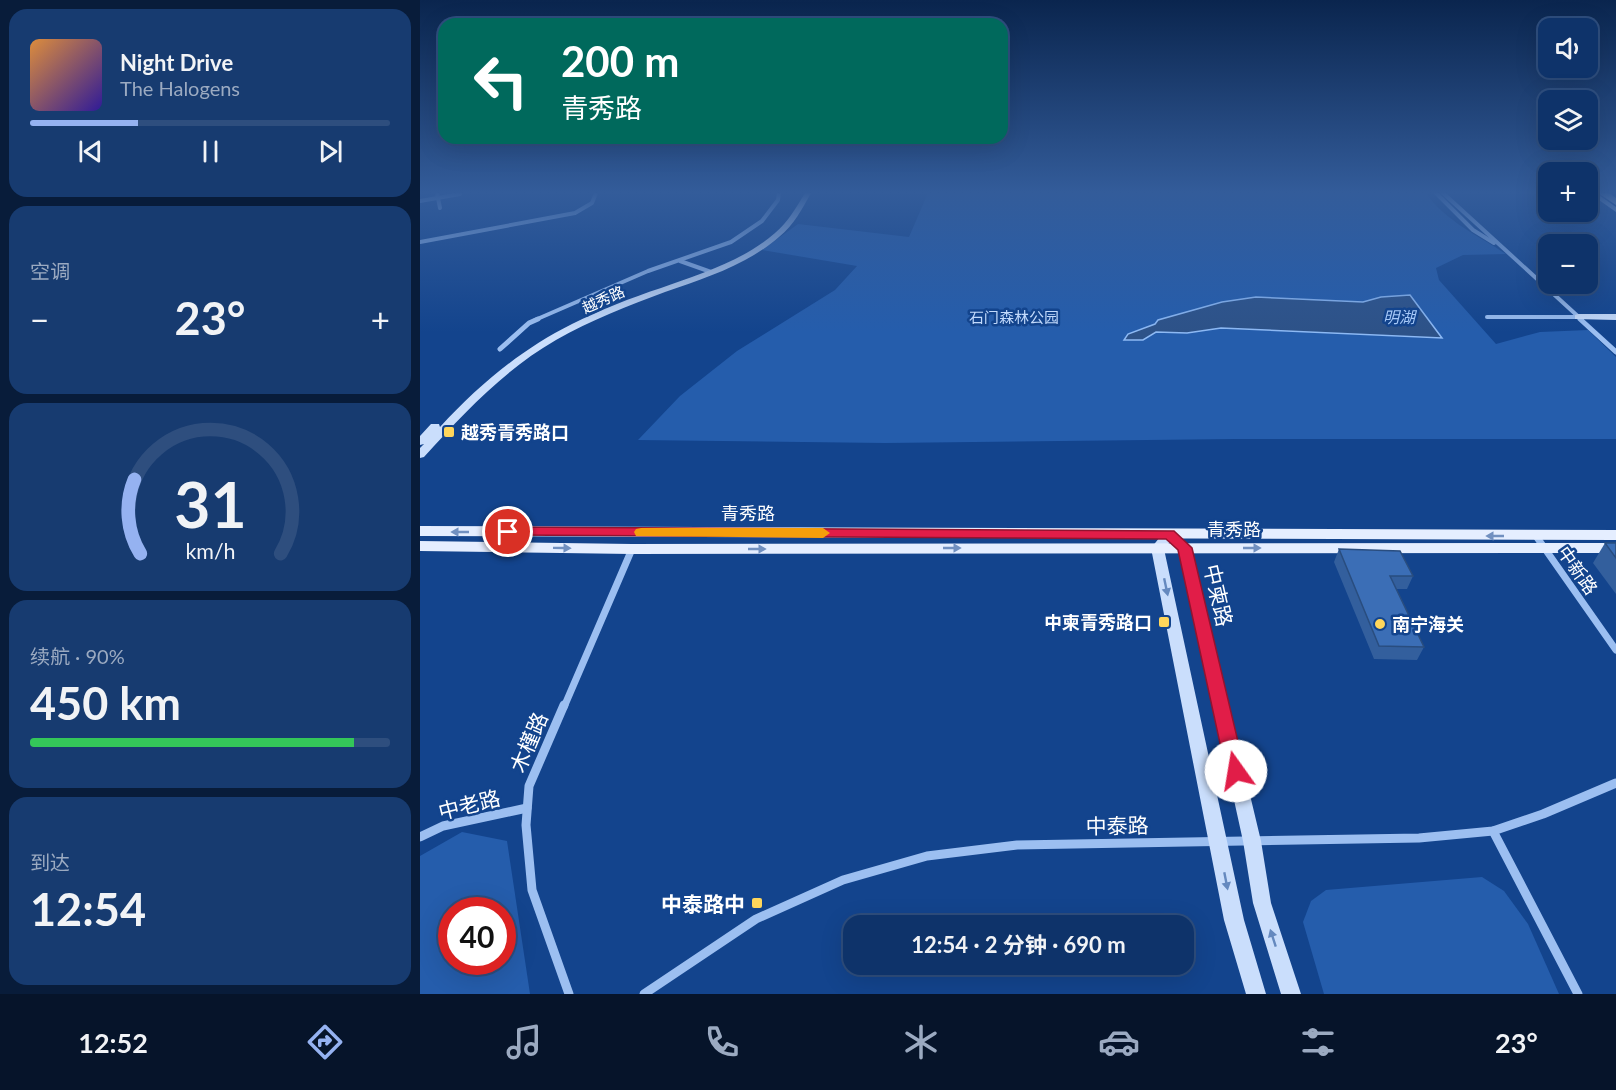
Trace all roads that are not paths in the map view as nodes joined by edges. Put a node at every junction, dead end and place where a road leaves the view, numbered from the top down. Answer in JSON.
{"nodes":[{"id":1,"x":735,"y":239,"type":"edge"},
{"id":2,"x":763,"y":239,"type":"edge"},
{"id":3,"x":772,"y":239,"type":"edge"},
{"id":4,"x":1488,"y":239,"type":"edge"},
{"id":5,"x":1495,"y":239,"type":"edge"},
{"id":6,"x":1512,"y":254,"type":"junction"},
{"id":7,"x":679,"y":261,"type":"junction"},
{"id":8,"x":708,"y":271,"type":"junction"},
{"id":9,"x":1487,"y":317,"type":"dead end"},
{"id":10,"x":1580,"y":319,"type":"junction"},
{"id":11,"x":1616,"y":319,"type":"edge"},
{"id":12,"x":501,"y":349,"type":"dead end"},
{"id":13,"x":1616,"y":352,"type":"edge"},
{"id":14,"x":420,"y":442,"type":"edge"},
{"id":15,"x":420,"y":454,"type":"edge"},
{"id":16,"x":420,"y":531,"type":"edge"},
{"id":17,"x":1169,"y":534,"type":"junction"},
{"id":18,"x":1616,"y":535,"type":"edge"},
{"id":19,"x":1536,"y":536,"type":"junction"},
{"id":20,"x":420,"y":546,"type":"edge"},
{"id":21,"x":1157,"y":548,"type":"junction"},
{"id":22,"x":1185,"y":548,"type":"junction"},
{"id":23,"x":1616,"y":548,"type":"edge"},
{"id":24,"x":632,"y":549,"type":"junction"},
{"id":25,"x":1545,"y":549,"type":"junction"},
{"id":26,"x":1616,"y":650,"type":"edge"},
{"id":27,"x":1616,"y":783,"type":"edge"},
{"id":28,"x":527,"y":808,"type":"junction"},
{"id":29,"x":1493,"y":831,"type":"junction"},
{"id":30,"x":420,"y":837,"type":"edge"},
{"id":31,"x":1252,"y":841,"type":"junction"},
{"id":32,"x":1219,"y":842,"type":"junction"},
{"id":33,"x":569,"y":994,"type":"edge"},
{"id":34,"x":644,"y":994,"type":"edge"},
{"id":35,"x":1256,"y":994,"type":"edge"},
{"id":36,"x":1291,"y":994,"type":"edge"},
{"id":37,"x":1578,"y":994,"type":"edge"}],
"edges":[{"from":1,"to":7,"type":"street"},
{"from":2,"to":8,"type":"main road","name":"越秀路"},
{"from":3,"to":8,"type":"main road","name":"越秀路"},
{"from":4,"to":6,"type":"street"},
{"from":5,"to":6,"type":"street"},
{"from":6,"to":10,"type":"street"},
{"from":7,"to":8,"type":"street"},
{"from":7,"to":12,"type":"street"},
{"from":8,"to":14,"type":"main road","name":"越秀路"},
{"from":8,"to":15,"type":"main road","name":"越秀路"},
{"from":9,"to":10,"type":"street"},
{"from":10,"to":11,"type":"main road"},
{"from":10,"to":13,"type":"street"},
{"from":17,"to":16,"type":"main road","name":"青秀路","one_way":true},
{"from":19,"to":17,"type":"main road","name":"青秀路","one_way":true},
{"from":17,"to":21,"type":"main road"},
{"from":17,"to":22,"type":"main road","name":"中柬路"},
{"from":18,"to":19,"type":"main road","name":"青秀路"},
{"from":19,"to":25,"type":"street","name":"中新路"},
{"from":20,"to":24,"type":"main road","name":"青秀路","one_way":true},
{"from":21,"to":22,"type":"main road","name":"青秀路"},
{"from":24,"to":21,"type":"main road","name":"青秀路","one_way":true},
{"from":21,"to":32,"type":"main road","one_way":true},
{"from":22,"to":25,"type":"main road","name":"青秀路","one_way":true},
{"from":22,"to":31,"type":"main road","name":"中柬路"},
{"from":23,"to":25,"type":"main road","name":"青秀路"},
{"from":24,"to":28,"type":"street","name":"木槿路"},
{"from":25,"to":26,"type":"street","name":"中新路"},
{"from":27,"to":29,"type":"street","name":"中泰路"},
{"from":28,"to":30,"type":"street","name":"中老路"},
{"from":28,"to":33,"type":"street","name":"木槿路"},
{"from":29,"to":31,"type":"street","name":"中泰路"},
{"from":29,"to":37,"type":"street"},
{"from":31,"to":32,"type":"street","name":"中泰路"},
{"from":36,"to":31,"type":"main road","name":"中柬路","one_way":true},
{"from":32,"to":34,"type":"street","name":"中泰路"},
{"from":32,"to":35,"type":"main road","one_way":true}]}
